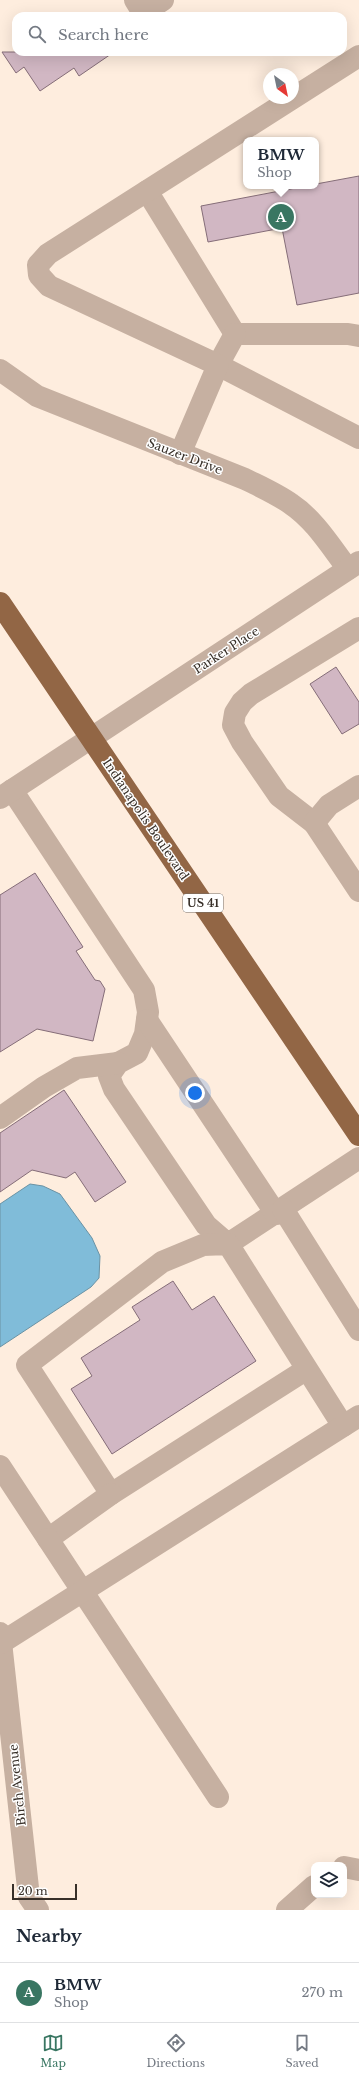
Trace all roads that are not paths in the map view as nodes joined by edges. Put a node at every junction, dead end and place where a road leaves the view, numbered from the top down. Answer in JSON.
{"nodes":[{"id":1,"x":135,"y":0,"type":"edge"},
{"id":2,"x":163,"y":0,"type":"edge"},
{"id":3,"x":142,"y":12,"type":"edge"},
{"id":4,"x":145,"y":12,"type":"edge"},
{"id":5,"x":359,"y":56,"type":"edge"},
{"id":6,"x":147,"y":191,"type":"junction"},
{"id":7,"x":234,"y":334,"type":"junction"},
{"id":8,"x":359,"y":336,"type":"edge"},
{"id":9,"x":218,"y":365,"type":"junction"},
{"id":10,"x":0,"y":370,"type":"edge"},
{"id":11,"x":359,"y":438,"type":"edge"},
{"id":12,"x":180,"y":454,"type":"junction"},
{"id":13,"x":356,"y":566,"type":"edge"},
{"id":14,"x":0,"y":603,"type":"edge"},
{"id":15,"x":359,"y":628,"type":"edge"},
{"id":16,"x":92,"y":738,"type":"junction"},
{"id":17,"x":359,"y":786,"type":"edge"},
{"id":18,"x":6,"y":794,"type":"edge"},
{"id":19,"x":314,"y":823,"type":"junction"},
{"id":20,"x":359,"y":891,"type":"edge"},
{"id":21,"x":146,"y":1020,"type":"junction"},
{"id":22,"x":118,"y":1064,"type":"junction"},
{"id":23,"x":0,"y":1118,"type":"edge"},
{"id":24,"x":359,"y":1135,"type":"edge"},
{"id":25,"x":359,"y":1158,"type":"edge"},
{"id":26,"x":279,"y":1211,"type":"junction"},
{"id":27,"x":228,"y":1244,"type":"junction"},
{"id":28,"x":359,"y":1330,"type":"edge"},
{"id":29,"x":307,"y":1369,"type":"junction"},
{"id":30,"x":351,"y":1421,"type":"edge"},
{"id":31,"x":0,"y":1466,"type":"edge"},
{"id":32,"x":111,"y":1494,"type":"junction"},
{"id":33,"x":48,"y":1538,"type":"junction"},
{"id":34,"x":82,"y":1592,"type":"junction"},
{"id":35,"x":1,"y":1638,"type":"edge"},
{"id":36,"x":218,"y":1797,"type":"dead end"},
{"id":37,"x":347,"y":1868,"type":"edge"},
{"id":38,"x":359,"y":1870,"type":"edge"},
{"id":39,"x":311,"y":1889,"type":"edge"},
{"id":40,"x":38,"y":1910,"type":"edge"},
{"id":41,"x":287,"y":1910,"type":"edge"}],
"edges":[{"from":1,"to":3,"type":"street"},
{"from":2,"to":4,"type":"street"},
{"from":5,"to":6,"type":"street"},
{"from":6,"to":7,"type":"street"},
{"from":6,"to":9,"type":"street"},
{"from":7,"to":8,"type":"street"},
{"from":7,"to":9,"type":"street"},
{"from":9,"to":11,"type":"street"},
{"from":9,"to":12,"type":"street"},
{"from":10,"to":12,"type":"street","name":"Sauzer Drive"},
{"from":12,"to":13,"type":"street","name":"Sauzer Drive"},
{"from":13,"to":16,"type":"street","name":"Parker Place"},
{"from":14,"to":16,"type":"highway","name":"Indianapolis Boulevard","number":"US 41"},
{"from":15,"to":19,"type":"street"},
{"from":16,"to":18,"type":"street","name":"Parker Place"},
{"from":16,"to":24,"type":"highway","name":"Indianapolis Boulevard","number":"US 41"},
{"from":17,"to":19,"type":"street"},
{"from":18,"to":21,"type":"street"},
{"from":19,"to":20,"type":"street"},
{"from":21,"to":22,"type":"street"},
{"from":21,"to":26,"type":"street"},
{"from":22,"to":23,"type":"street"},
{"from":22,"to":27,"type":"street"},
{"from":25,"to":26,"type":"street"},
{"from":26,"to":27,"type":"street"},
{"from":26,"to":28,"type":"street"},
{"from":27,"to":29,"type":"street"},
{"from":27,"to":32,"type":"street"},
{"from":29,"to":30,"type":"street"},
{"from":29,"to":32,"type":"street"},
{"from":30,"to":34,"type":"street"},
{"from":31,"to":33,"type":"street"},
{"from":32,"to":33,"type":"street"},
{"from":33,"to":34,"type":"street"},
{"from":34,"to":35,"type":"street"},
{"from":34,"to":36,"type":"street"},
{"from":35,"to":40,"type":"street","name":"Birch Avenue"},
{"from":37,"to":38,"type":"street"},
{"from":39,"to":41,"type":"street"}]}
